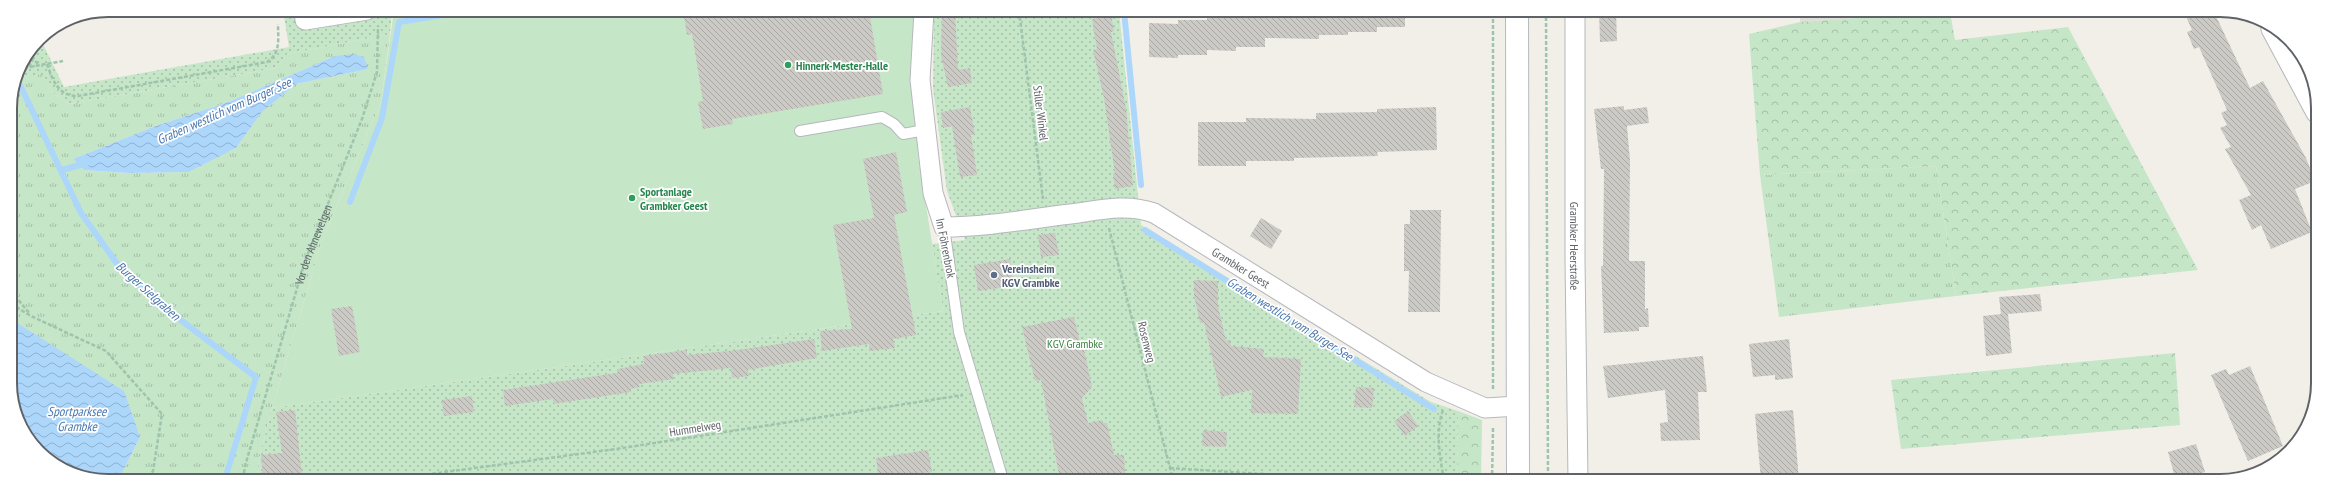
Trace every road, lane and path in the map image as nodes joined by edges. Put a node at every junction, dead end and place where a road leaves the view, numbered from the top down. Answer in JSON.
{"nodes":[{"id":1,"x":373,"y":17,"type":"edge"},
{"id":2,"x":924,"y":17,"type":"edge"},
{"id":3,"x":1020,"y":17,"type":"edge"},
{"id":4,"x":1493,"y":17,"type":"edge"},
{"id":5,"x":1514,"y":17,"type":"edge"},
{"id":6,"x":1546,"y":17,"type":"edge"},
{"id":7,"x":1575,"y":17,"type":"edge"},
{"id":8,"x":278,"y":24,"type":"dead end"},
{"id":9,"x":2275,"y":36,"type":"edge"},
{"id":10,"x":63,"y":61,"type":"dead end"},
{"id":11,"x":47,"y":64,"type":"junction"},
{"id":12,"x":40,"y":65,"type":"junction"},
{"id":13,"x":29,"y":67,"type":"joint"},
{"id":14,"x":2311,"y":104,"type":"edge"},
{"id":15,"x":926,"y":130,"type":"junction"},
{"id":16,"x":800,"y":131,"type":"dead end"},
{"id":17,"x":1104,"y":209,"type":"junction"},
{"id":18,"x":1045,"y":216,"type":"junction"},
{"id":19,"x":944,"y":227,"type":"junction"},
{"id":20,"x":17,"y":298,"type":"edge"},
{"id":21,"x":17,"y":308,"type":"edge"},
{"id":22,"x":31,"y":316,"type":"junction"},
{"id":23,"x":978,"y":393,"type":"junction"},
{"id":24,"x":1448,"y":393,"type":"junction"},
{"id":25,"x":1518,"y":406,"type":"junction"},
{"id":26,"x":1493,"y":408,"type":"junction"},
{"id":27,"x":1170,"y":468,"type":"junction"},
{"id":28,"x":151,"y":474,"type":"edge"},
{"id":29,"x":244,"y":474,"type":"edge"},
{"id":30,"x":430,"y":474,"type":"edge"},
{"id":31,"x":1001,"y":474,"type":"edge"},
{"id":32,"x":1172,"y":474,"type":"edge"},
{"id":33,"x":1262,"y":474,"type":"edge"},
{"id":34,"x":1443,"y":474,"type":"edge"},
{"id":35,"x":1492,"y":474,"type":"edge"},
{"id":36,"x":1518,"y":474,"type":"edge"},
{"id":37,"x":1548,"y":474,"type":"edge"},
{"id":38,"x":1578,"y":474,"type":"edge"}],
"edges":[{"from":1,"to":29,"type":"path","name":"Vor den Ahnewelgen"},
{"from":2,"to":15,"type":"street","name":"Im Föhrenbrok"},
{"from":3,"to":18,"type":"path","name":"Stiller Winkel"},
{"from":4,"to":26,"type":"path"},
{"from":5,"to":25,"type":"main road"},
{"from":6,"to":37,"type":"path"},
{"from":7,"to":38,"type":"street","name":"Grambker Heerstraße"},
{"from":8,"to":11,"type":"path"},
{"from":9,"to":14,"type":"street"},
{"from":10,"to":11,"type":"path"},
{"from":11,"to":12,"type":"path"},
{"from":12,"to":13,"type":"path"},
{"from":12,"to":13,"type":"path"},
{"from":15,"to":16,"type":"lane"},
{"from":15,"to":19,"type":"street","name":"Im Föhrenbrok"},
{"from":17,"to":18,"type":"street","name":"Grambker Geest"},
{"from":17,"to":24,"type":"street","name":"Grambker Geest"},
{"from":17,"to":27,"type":"path","name":"Rosenweg"},
{"from":18,"to":19,"type":"street","name":"Grambker Geest"},
{"from":19,"to":23,"type":"lane","name":"Im Föhrenbrok"},
{"from":20,"to":22,"type":"path"},
{"from":21,"to":22,"type":"path"},
{"from":22,"to":28,"type":"path"},
{"from":23,"to":30,"type":"path","name":"Hummelweg"},
{"from":23,"to":31,"type":"lane","name":"Im Föhrenbrok"},
{"from":24,"to":26,"type":"street","name":"Grambker Geest"},
{"from":24,"to":34,"type":"path"},
{"from":25,"to":26,"type":"street","name":"Grambker Geest"},
{"from":25,"to":36,"type":"main road"},
{"from":26,"to":35,"type":"path"},
{"from":27,"to":32,"type":"path","name":"Rosenweg"},
{"from":27,"to":33,"type":"path"}]}
